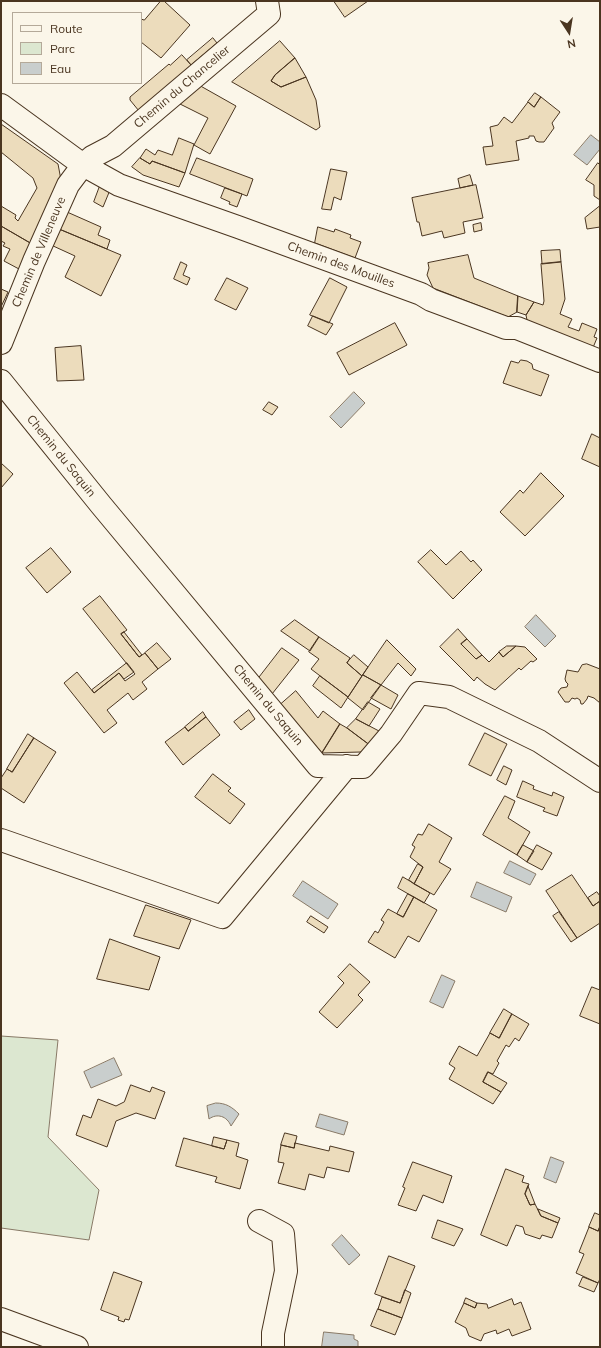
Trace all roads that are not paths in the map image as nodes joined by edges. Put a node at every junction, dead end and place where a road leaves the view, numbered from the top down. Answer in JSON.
{"nodes":[{"id":1,"x":268,"y":1,"type":"edge"},
{"id":2,"x":1,"y":105,"type":"edge"},
{"id":3,"x":83,"y":165,"type":"junction"},
{"id":4,"x":1,"y":343,"type":"edge"},
{"id":5,"x":600,"y":361,"type":"edge"},
{"id":6,"x":1,"y":381,"type":"edge"},
{"id":7,"x":347,"y":766,"type":"junction"},
{"id":8,"x":600,"y":781,"type":"edge"},
{"id":9,"x":1,"y":840,"type":"edge"},
{"id":10,"x":260,"y":1221,"type":"dead end"},
{"id":11,"x":1,"y":1319,"type":"edge"},
{"id":12,"x":77,"y":1347,"type":"edge"},
{"id":13,"x":273,"y":1347,"type":"edge"}],
"edges":[{"from":1,"to":3,"type":"street","name":"Chemin du Chancelier"},
{"from":2,"to":3,"type":"street","name":"Chemin des Mouilles"},
{"from":3,"to":4,"type":"street","name":"Chemin de Villeneuve"},
{"from":3,"to":5,"type":"street","name":"Chemin des Mouilles"},
{"from":6,"to":7,"type":"street","name":"Chemin du Saquin"},
{"from":7,"to":8,"type":"street","name":"Chemin du Saquin"},
{"from":7,"to":9,"type":"street"},
{"from":10,"to":13,"type":"street"},
{"from":11,"to":12,"type":"street"}]}
